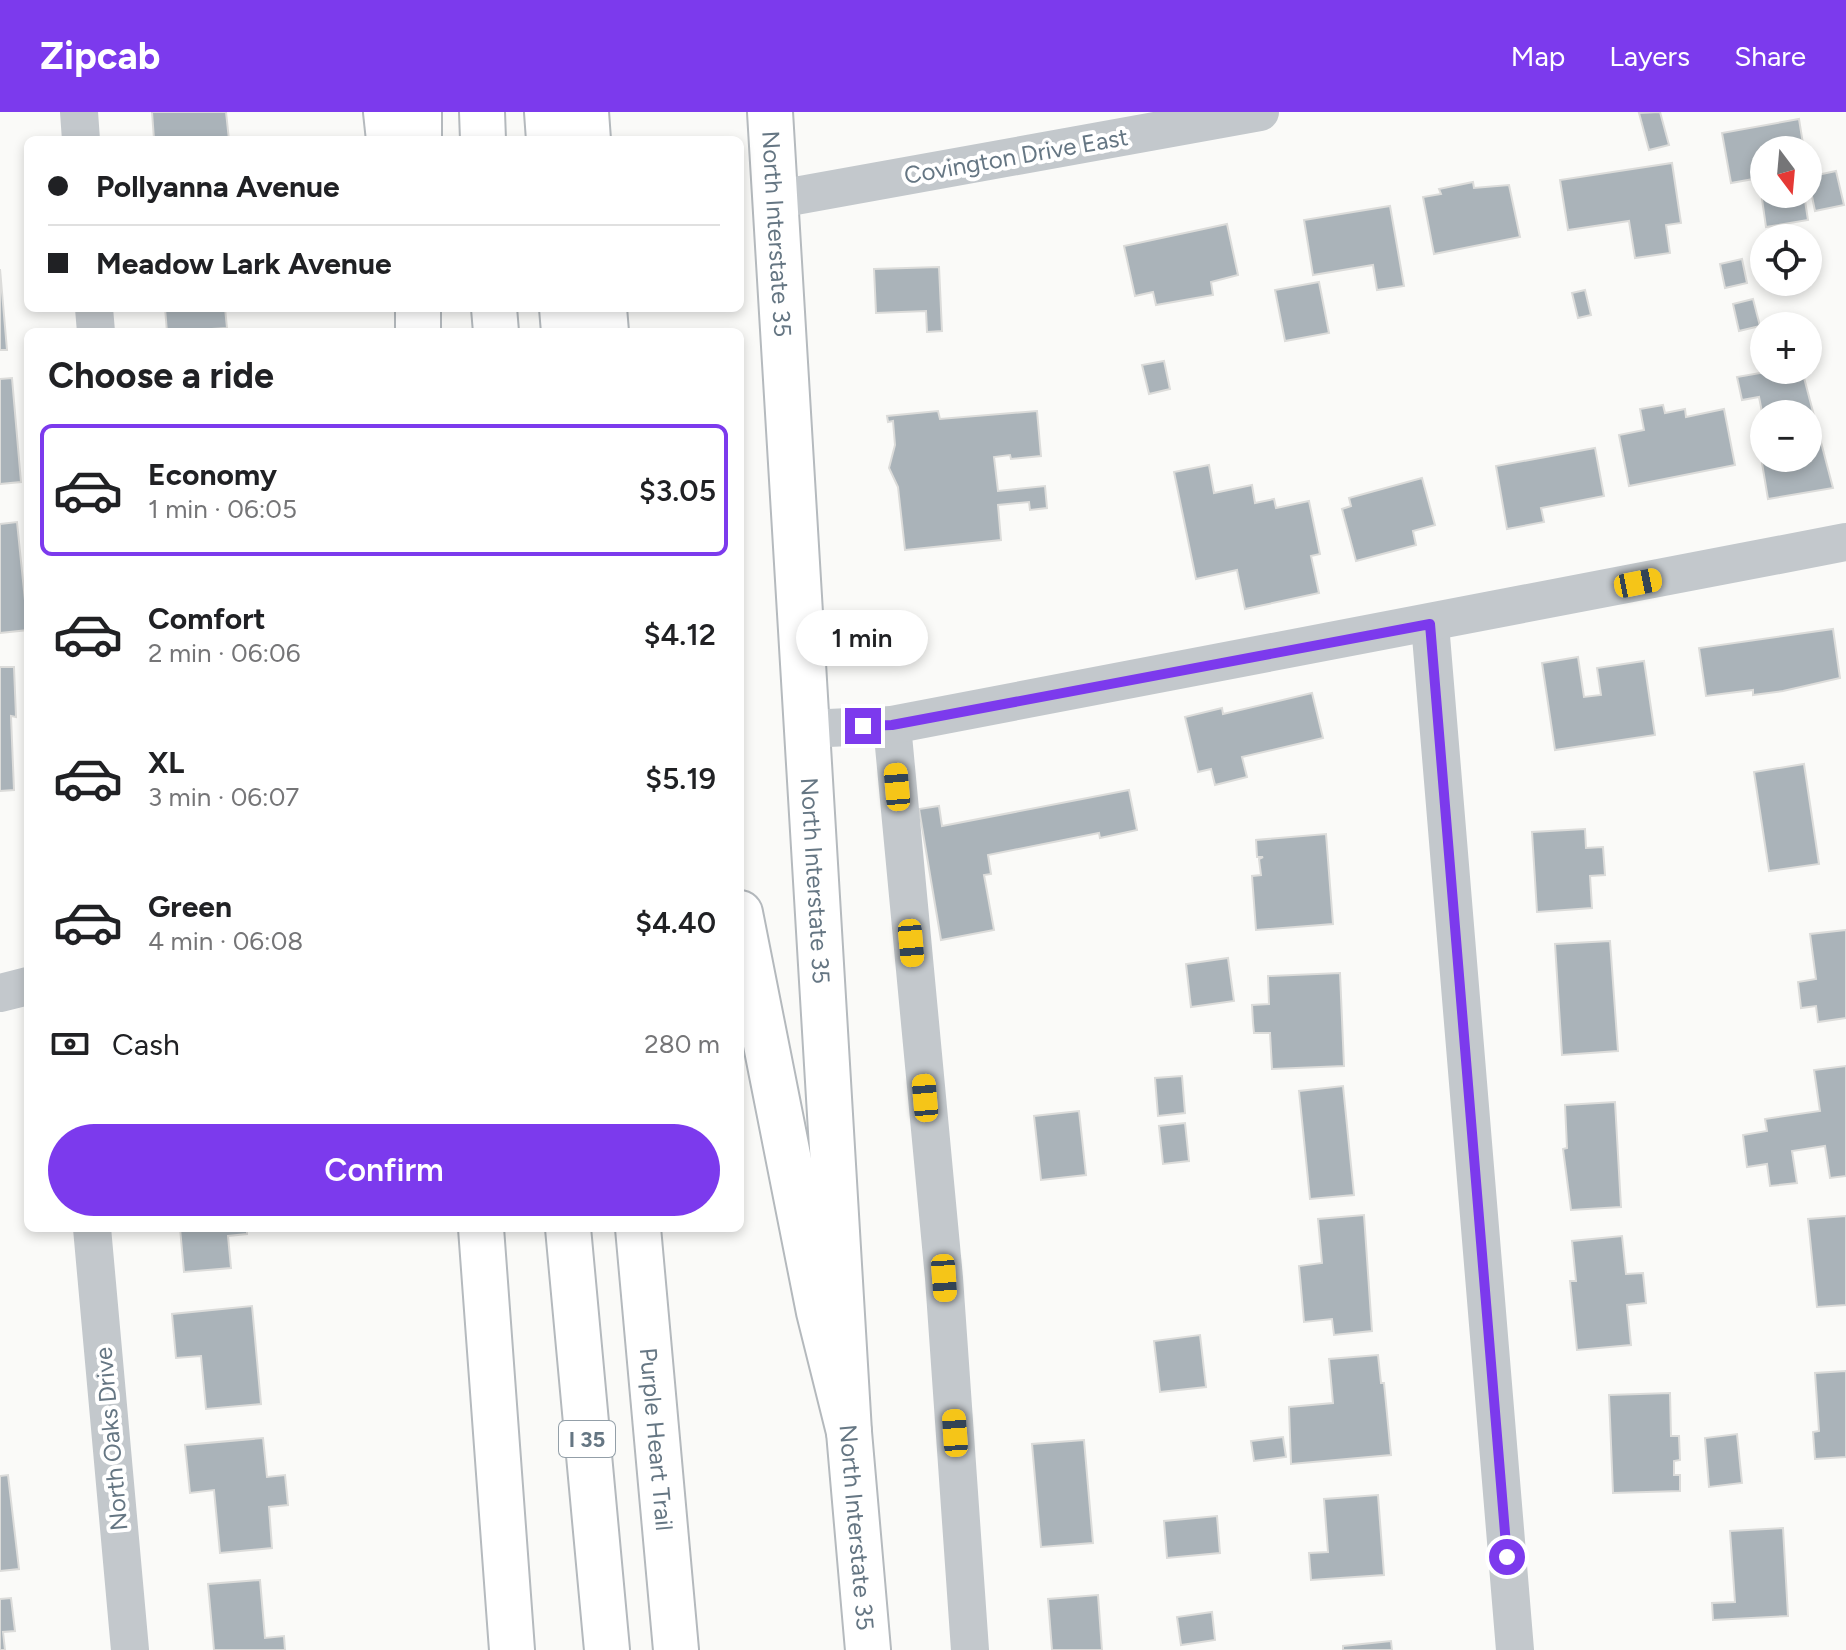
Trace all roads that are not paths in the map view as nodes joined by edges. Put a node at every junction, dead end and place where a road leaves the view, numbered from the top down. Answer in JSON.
{"nodes":[{"id":1,"x":79,"y":112,"type":"edge"},
{"id":2,"x":386,"y":112,"type":"edge"},
{"id":3,"x":419,"y":112,"type":"edge"},
{"id":4,"x":482,"y":112,"type":"edge"},
{"id":5,"x":547,"y":112,"type":"edge"},
{"id":6,"x":586,"y":112,"type":"edge"},
{"id":7,"x":770,"y":112,"type":"edge"},
{"id":8,"x":1260,"y":112,"type":"edge"},
{"id":9,"x":81,"y":136,"type":"edge"},
{"id":10,"x":389,"y":136,"type":"edge"},
{"id":11,"x":419,"y":136,"type":"edge"},
{"id":12,"x":483,"y":136,"type":"edge"},
{"id":13,"x":549,"y":136,"type":"edge"},
{"id":14,"x":588,"y":136,"type":"edge"},
{"id":15,"x":773,"y":200,"type":"junction"},
{"id":16,"x":1846,"y":542,"type":"edge"},
{"id":17,"x":1430,"y":624,"type":"junction"},
{"id":18,"x":892,"y":725,"type":"junction"},
{"id":19,"x":807,"y":729,"type":"junction"},
{"id":20,"x":744,"y":933,"type":"edge"},
{"id":21,"x":24,"y":987,"type":"edge"},
{"id":22,"x":0,"y":993,"type":"edge"},
{"id":23,"x":92,"y":1232,"type":"edge"},
{"id":24,"x":481,"y":1232,"type":"edge"},
{"id":25,"x":568,"y":1232,"type":"edge"},
{"id":26,"x":638,"y":1232,"type":"edge"},
{"id":27,"x":849,"y":1432,"type":"junction"},
{"id":28,"x":130,"y":1650,"type":"edge"},
{"id":29,"x":512,"y":1650,"type":"edge"},
{"id":30,"x":607,"y":1650,"type":"edge"},
{"id":31,"x":676,"y":1650,"type":"edge"},
{"id":32,"x":868,"y":1650,"type":"edge"},
{"id":33,"x":970,"y":1650,"type":"edge"},
{"id":34,"x":1515,"y":1650,"type":"edge"}],
"edges":[{"from":1,"to":9,"type":"street"},
{"from":2,"to":10,"type":"main road"},
{"from":3,"to":11,"type":"main road"},
{"from":4,"to":12,"type":"main road"},
{"from":5,"to":13,"type":"main road"},
{"from":6,"to":14,"type":"main road"},
{"from":7,"to":15,"type":"main road","name":"North Interstate 35"},
{"from":8,"to":15,"type":"street","name":"Covington Drive East"},
{"from":15,"to":19,"type":"main road","name":"North Interstate 35"},
{"from":16,"to":17,"type":"street"},
{"from":17,"to":18,"type":"street"},
{"from":17,"to":34,"type":"street"},
{"from":18,"to":19,"type":"street"},
{"from":18,"to":33,"type":"street"},
{"from":19,"to":27,"type":"main road","name":"North Interstate 35"},
{"from":20,"to":27,"type":"main road"},
{"from":21,"to":22,"type":"street"},
{"from":23,"to":28,"type":"street","name":"North Oaks Drive"},
{"from":24,"to":29,"type":"main road"},
{"from":25,"to":30,"type":"main road","number":"I 35"},
{"from":26,"to":31,"type":"main road","name":"Purple Heart Trail"},
{"from":27,"to":32,"type":"main road","name":"North Interstate 35"}]}
